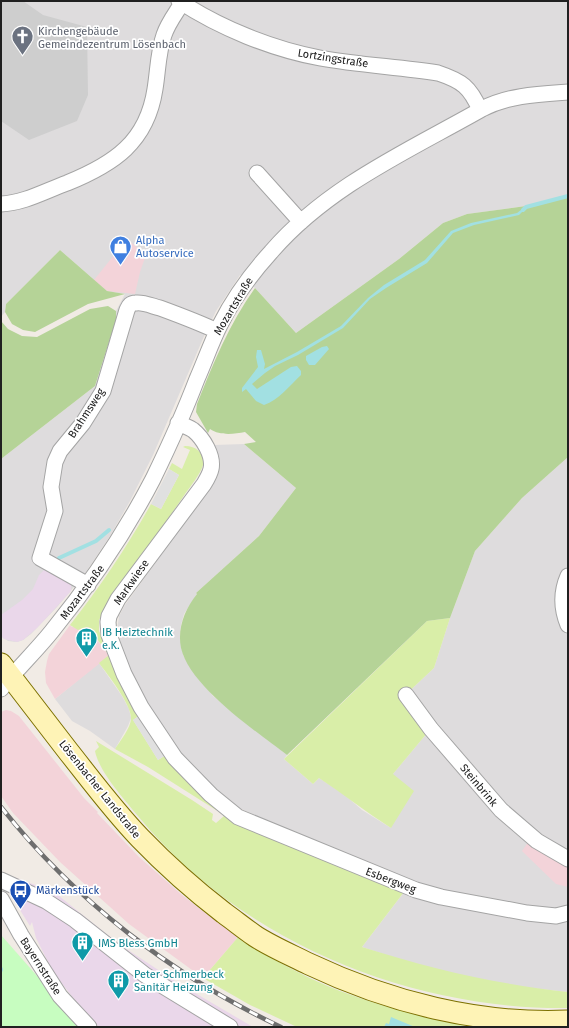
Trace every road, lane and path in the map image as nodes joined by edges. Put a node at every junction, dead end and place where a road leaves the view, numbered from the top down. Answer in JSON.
{"nodes":[{"id":1,"x":180,"y":2,"type":"edge"},
{"id":2,"x":568,"y":92,"type":"edge"},
{"id":3,"x":480,"y":110,"type":"junction"},
{"id":4,"x":257,"y":173,"type":"dead end"},
{"id":5,"x":1,"y":204,"type":"edge"},
{"id":6,"x":300,"y":222,"type":"junction"},
{"id":7,"x":217,"y":330,"type":"junction"},
{"id":8,"x":178,"y":423,"type":"junction"},
{"id":9,"x":568,"y":576,"type":"edge"},
{"id":10,"x":88,"y":585,"type":"junction"},
{"id":11,"x":568,"y":624,"type":"edge"},
{"id":12,"x":4,"y":677,"type":"edge"},
{"id":13,"x":406,"y":695,"type":"dead end"},
{"id":14,"x":226,"y":807,"type":"joint"},
{"id":15,"x":568,"y":859,"type":"edge"},
{"id":16,"x":1,"y":880,"type":"edge"},
{"id":17,"x":1,"y":899,"type":"edge"},
{"id":18,"x":568,"y":913,"type":"edge"},
{"id":19,"x":568,"y":1021,"type":"edge"},
{"id":20,"x":89,"y":1027,"type":"edge"},
{"id":21,"x":230,"y":1027,"type":"edge"}],
"edges":[{"from":1,"to":3,"type":"street","name":"Lortzingstraße"},
{"from":1,"to":5,"type":"street"},
{"from":2,"to":3,"type":"street","name":"Mozartstraße"},
{"from":3,"to":6,"type":"street","name":"Mozartstraße"},
{"from":4,"to":6,"type":"street"},
{"from":6,"to":7,"type":"street","name":"Mozartstraße"},
{"from":7,"to":8,"type":"street","name":"Mozartstraße"},
{"from":7,"to":10,"type":"street","name":"Brahmsweg"},
{"from":8,"to":10,"type":"street","name":"Mozartstraße"},
{"from":8,"to":14,"type":"street","name":"Markwiese"},
{"from":9,"to":11,"type":"street"},
{"from":10,"to":12,"type":"street","name":"Mozartstraße"},
{"from":12,"to":19,"type":"main road","name":"Lösenbacher Landstraße"},
{"from":13,"to":15,"type":"street","name":"Steinbrink"},
{"from":14,"to":18,"type":"street","name":"Esbergweg"},
{"from":16,"to":21,"type":"street"},
{"from":17,"to":20,"type":"street","name":"Bayernstraße"}]}
